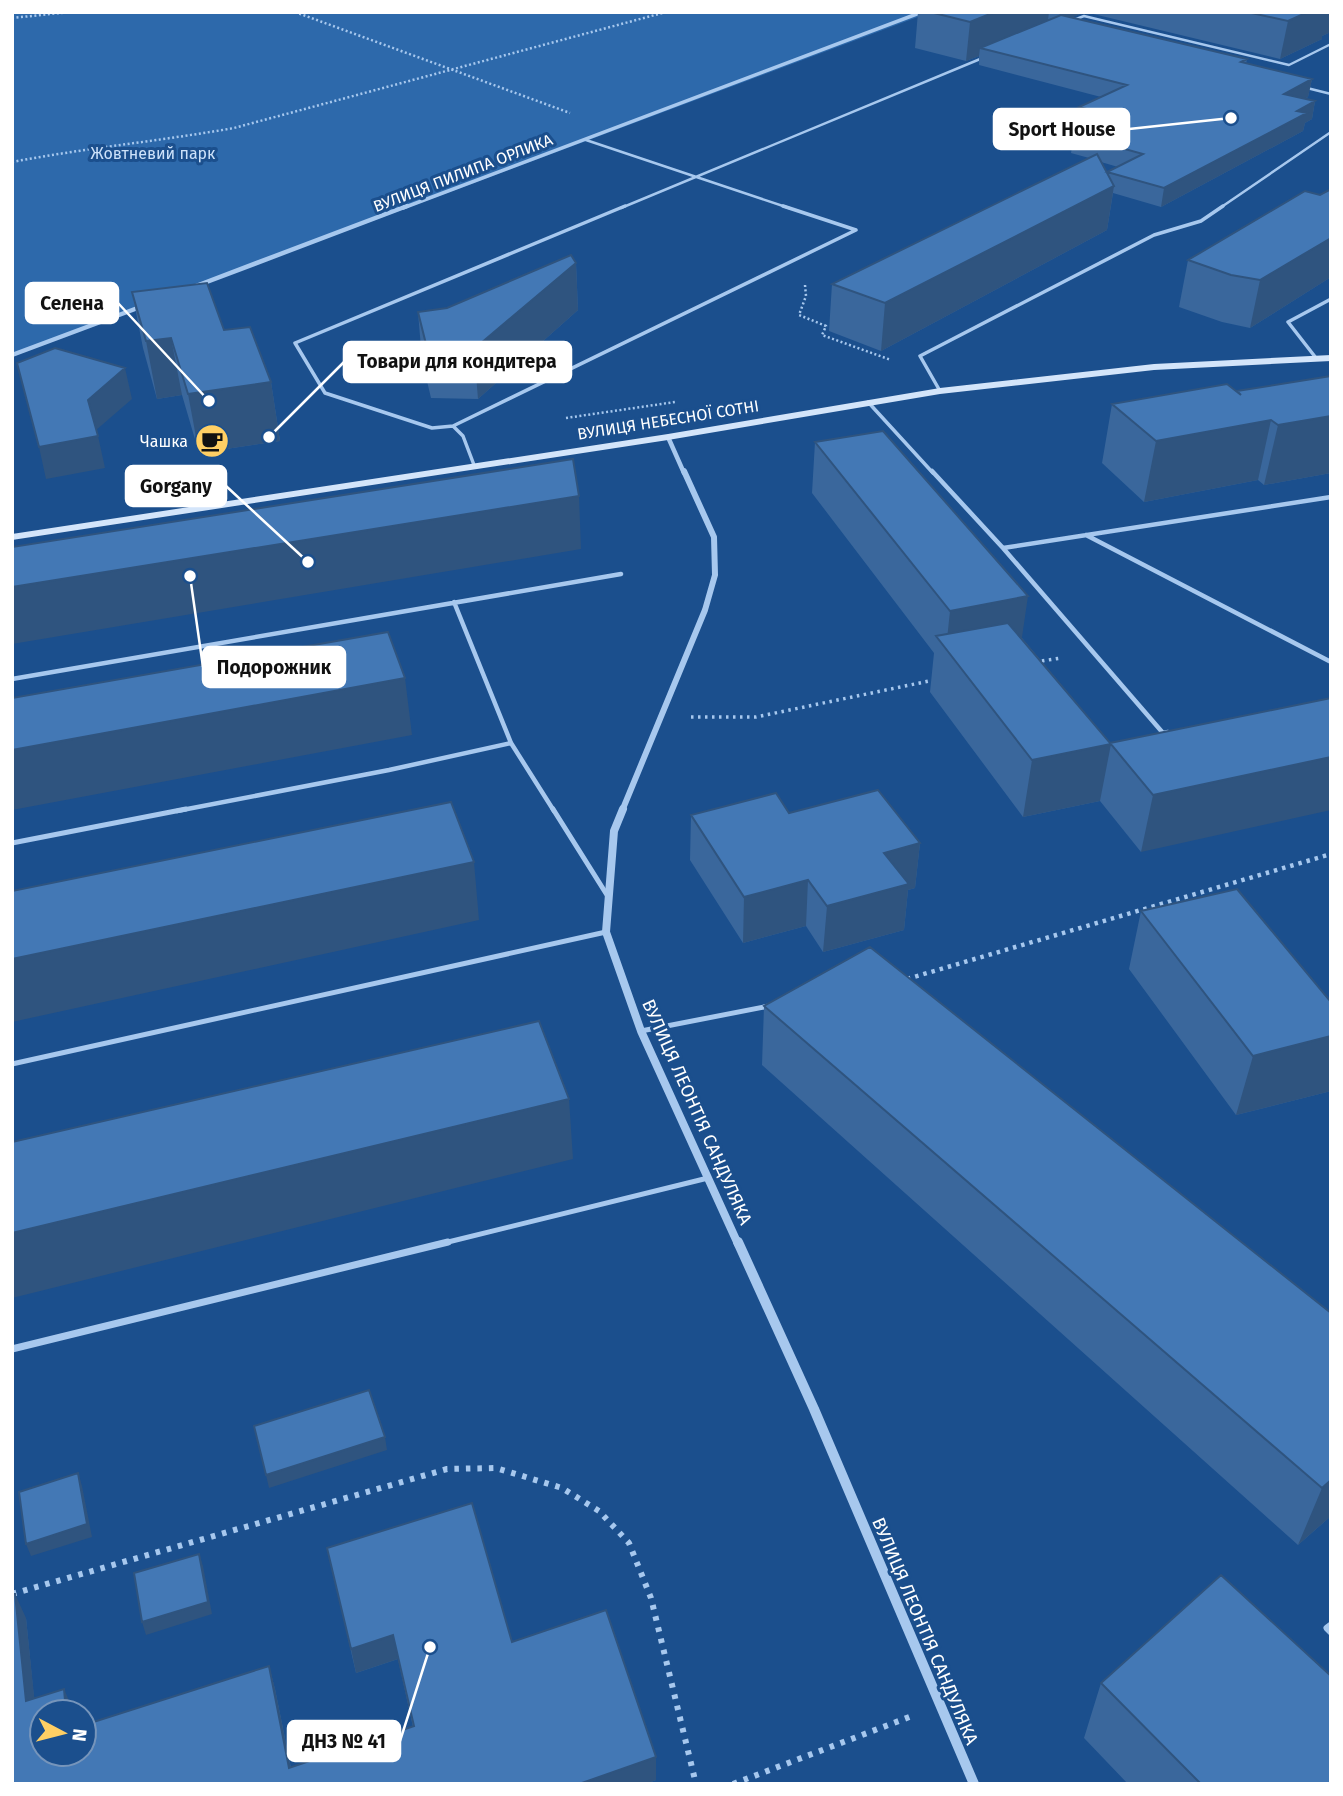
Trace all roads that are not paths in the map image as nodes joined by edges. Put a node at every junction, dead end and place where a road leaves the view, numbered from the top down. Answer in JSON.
{"nodes":[{"id":1,"x":922,"y":12,"type":"edge"},
{"id":2,"x":1071,"y":21,"type":"edge"},
{"id":3,"x":1331,"y":44,"type":"edge"},
{"id":4,"x":994,"y":53,"type":"edge"},
{"id":5,"x":1304,"y":87,"type":"edge"},
{"id":6,"x":1331,"y":93,"type":"edge"},
{"id":7,"x":1331,"y":132,"type":"edge"},
{"id":8,"x":586,"y":140,"type":"junction"},
{"id":9,"x":698,"y":177,"type":"junction"},
{"id":10,"x":195,"y":287,"type":"edge"},
{"id":11,"x":1331,"y":299,"type":"edge"},
{"id":12,"x":156,"y":301,"type":"edge"},
{"id":13,"x":12,"y":355,"type":"edge"},
{"id":14,"x":1316,"y":358,"type":"junction"},
{"id":15,"x":1331,"y":358,"type":"edge"},
{"id":16,"x":940,"y":391,"type":"junction"},
{"id":17,"x":868,"y":402,"type":"junction"},
{"id":18,"x":453,"y":426,"type":"junction"},
{"id":19,"x":668,"y":437,"type":"junction"},
{"id":20,"x":474,"y":465,"type":"junction"},
{"id":21,"x":1331,"y":497,"type":"edge"},
{"id":22,"x":1086,"y":535,"type":"junction"},
{"id":23,"x":12,"y":537,"type":"edge"},
{"id":24,"x":1003,"y":548,"type":"junction"},
{"id":25,"x":621,"y":574,"type":"dead end"},
{"id":26,"x":454,"y":602,"type":"junction"},
{"id":27,"x":1331,"y":662,"type":"edge"},
{"id":28,"x":12,"y":679,"type":"edge"},
{"id":29,"x":1176,"y":731,"type":"edge"},
{"id":30,"x":511,"y":743,"type":"junction"},
{"id":31,"x":12,"y":843,"type":"edge"},
{"id":32,"x":607,"y":895,"type":"junction"},
{"id":33,"x":606,"y":932,"type":"junction"},
{"id":34,"x":774,"y":1005,"type":"edge"},
{"id":35,"x":641,"y":1031,"type":"junction"},
{"id":36,"x":12,"y":1064,"type":"edge"},
{"id":37,"x":708,"y":1178,"type":"junction"},
{"id":38,"x":12,"y":1349,"type":"edge"},
{"id":39,"x":1331,"y":1625,"type":"edge"},
{"id":40,"x":1331,"y":1632,"type":"edge"},
{"id":41,"x":974,"y":1784,"type":"edge"}],
"edges":[{"from":1,"to":8,"type":"street","name":"ВУЛИЦЯ ПИЛИПА ОРЛИКА"},
{"from":2,"to":3,"type":"lane"},
{"from":4,"to":9,"type":"lane"},
{"from":5,"to":6,"type":"lane"},
{"from":7,"to":16,"type":"lane"},
{"from":8,"to":9,"type":"lane"},
{"from":8,"to":10,"type":"street","name":"ВУЛИЦЯ ПИЛИПА ОРЛИКА"},
{"from":9,"to":18,"type":"lane"},
{"from":9,"to":18,"type":"lane"},
{"from":11,"to":14,"type":"lane"},
{"from":12,"to":13,"type":"street"},
{"from":14,"to":15,"type":"street","name":"ВУЛИЦЯ НЕБЕСНОЇ СОТНІ"},
{"from":14,"to":16,"type":"street","name":"ВУЛИЦЯ НЕБЕСНОЇ СОТНІ"},
{"from":16,"to":17,"type":"street","name":"ВУЛИЦЯ НЕБЕСНОЇ СОТНІ"},
{"from":17,"to":19,"type":"street","name":"ВУЛИЦЯ НЕБЕСНОЇ СОТНІ"},
{"from":17,"to":24,"type":"lane"},
{"from":18,"to":20,"type":"lane"},
{"from":19,"to":20,"type":"street","name":"ВУЛИЦЯ НЕБЕСНОЇ СОТНІ"},
{"from":19,"to":32,"type":"street","name":"ВУЛИЦЯ ЛЕОНТІЯ САНДУЛЯКА"},
{"from":20,"to":23,"type":"street","name":"ВУЛИЦЯ НЕБЕСНОЇ СОТНІ"},
{"from":21,"to":22,"type":"lane"},
{"from":22,"to":24,"type":"lane"},
{"from":22,"to":27,"type":"lane"},
{"from":24,"to":29,"type":"lane"},
{"from":25,"to":26,"type":"lane"},
{"from":26,"to":28,"type":"lane"},
{"from":26,"to":30,"type":"lane"},
{"from":30,"to":31,"type":"lane"},
{"from":30,"to":32,"type":"lane"},
{"from":32,"to":33,"type":"street","name":"ВУЛИЦЯ ЛЕОНТІЯ САНДУЛЯКА"},
{"from":33,"to":35,"type":"street","name":"ВУЛИЦЯ ЛЕОНТІЯ САНДУЛЯКА"},
{"from":33,"to":36,"type":"lane"},
{"from":34,"to":35,"type":"lane"},
{"from":35,"to":37,"type":"street","name":"ВУЛИЦЯ ЛЕОНТІЯ САНДУЛЯКА"},
{"from":37,"to":38,"type":"lane"},
{"from":37,"to":41,"type":"street","name":"ВУЛИЦЯ ЛЕОНТІЯ САНДУЛЯКА"},
{"from":39,"to":40,"type":"lane"}]}
